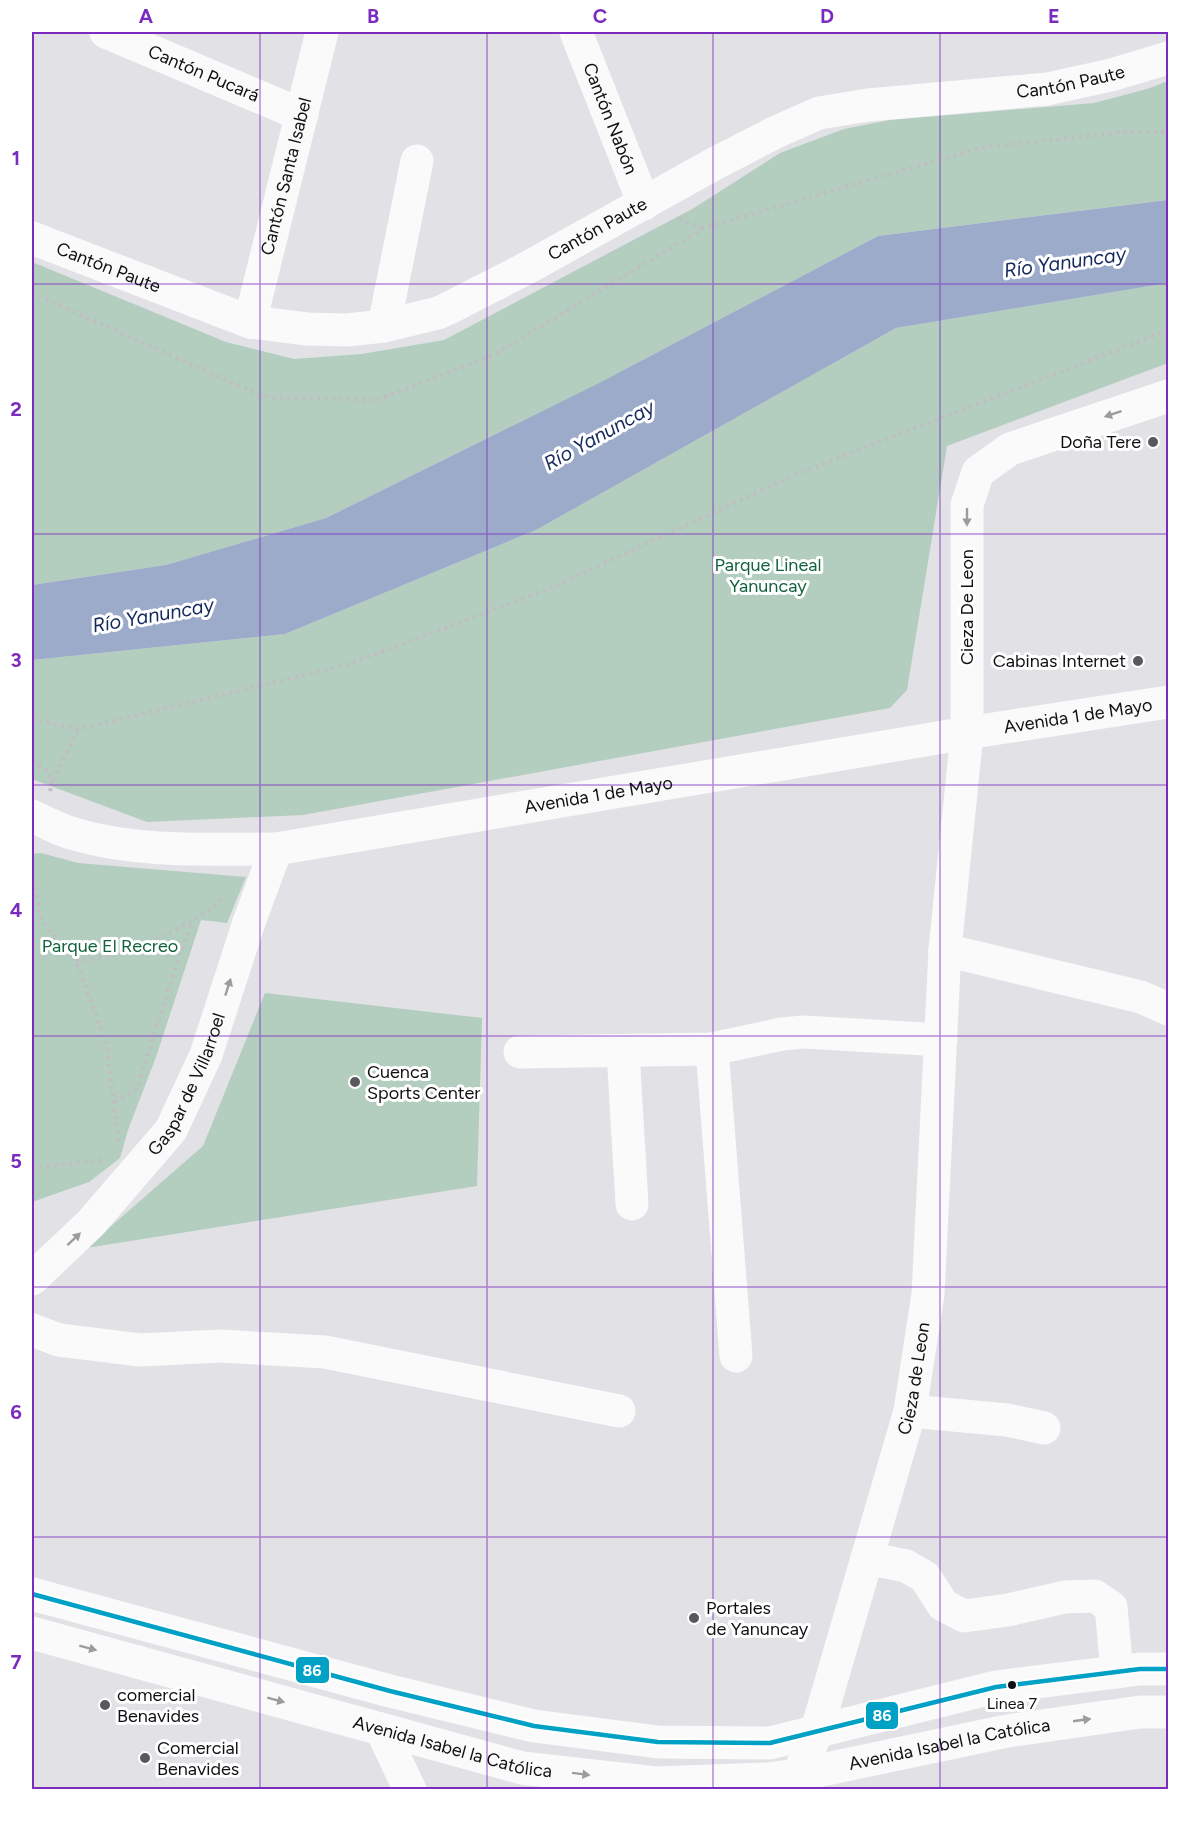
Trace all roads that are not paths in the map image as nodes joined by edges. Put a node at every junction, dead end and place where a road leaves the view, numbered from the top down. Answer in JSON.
{"nodes":[{"id":1,"x":106,"y":32,"type":"edge"},
{"id":2,"x":322,"y":32,"type":"edge"},
{"id":3,"x":576,"y":32,"type":"edge"},
{"id":4,"x":1168,"y":58,"type":"edge"},
{"id":5,"x":302,"y":115,"type":"junction"},
{"id":6,"x":417,"y":161,"type":"dead end"},
{"id":7,"x":644,"y":204,"type":"junction"},
{"id":8,"x":32,"y":238,"type":"edge"},
{"id":9,"x":250,"y":322,"type":"junction"},
{"id":10,"x":384,"y":326,"type":"junction"},
{"id":11,"x":1168,"y":396,"type":"edge"},
{"id":12,"x":1168,"y":702,"type":"edge"},
{"id":13,"x":967,"y":733,"type":"junction"},
{"id":14,"x":32,"y":816,"type":"edge"},
{"id":15,"x":276,"y":849,"type":"junction"},
{"id":16,"x":945,"y":950,"type":"junction"},
{"id":17,"x":1168,"y":1009,"type":"edge"},
{"id":18,"x":941,"y":1040,"type":"junction"},
{"id":19,"x":712,"y":1049,"type":"junction"},
{"id":20,"x":520,"y":1052,"type":"dead end"},
{"id":21,"x":623,"y":1052,"type":"junction"},
{"id":22,"x":632,"y":1204,"type":"dead end"},
{"id":23,"x":32,"y":1279,"type":"edge"},
{"id":24,"x":32,"y":1330,"type":"edge"},
{"id":25,"x":736,"y":1356,"type":"dead end"},
{"id":26,"x":619,"y":1411,"type":"dead end"},
{"id":27,"x":910,"y":1411,"type":"junction"},
{"id":28,"x":1044,"y":1428,"type":"dead end"},
{"id":29,"x":867,"y":1558,"type":"junction"},
{"id":30,"x":32,"y":1594,"type":"edge"},
{"id":31,"x":32,"y":1633,"type":"edge"},
{"id":32,"x":1168,"y":1669,"type":"edge"},
{"id":33,"x":1117,"y":1672,"type":"junction"},
{"id":34,"x":1168,"y":1712,"type":"edge"},
{"id":35,"x":381,"y":1729,"type":"junction"},
{"id":36,"x":816,"y":1733,"type":"junction"},
{"id":37,"x":795,"y":1782,"type":"edge"},
{"id":38,"x":410,"y":1790,"type":"edge"}],
"edges":[{"from":1,"to":5,"type":"street","name":"Cantón Pucará"},
{"from":2,"to":5,"type":"street","name":"Cantón Santa Isabel"},
{"from":3,"to":7,"type":"street","name":"Cantón Nabón"},
{"from":4,"to":7,"type":"street","name":"Cantón Paute"},
{"from":5,"to":9,"type":"street","name":"Cantón Santa Isabel"},
{"from":6,"to":10,"type":"street"},
{"from":7,"to":10,"type":"street","name":"Cantón Paute"},
{"from":8,"to":9,"type":"street","name":"Cantón Paute"},
{"from":9,"to":10,"type":"street","name":"Cantón Paute"},
{"from":11,"to":13,"type":"street","name":"Cieza De Leon","one_way":true},
{"from":12,"to":13,"type":"street","name":"Avenida 1 de Mayo"},
{"from":13,"to":15,"type":"street","name":"Avenida 1 de Mayo"},
{"from":13,"to":16,"type":"street","name":"Cieza De Leon"},
{"from":14,"to":15,"type":"street","name":"Avenida 1 de Mayo"},
{"from":23,"to":15,"type":"street","name":"Gaspar de Villarroel","one_way":true},
{"from":16,"to":17,"type":"street"},
{"from":16,"to":18,"type":"street","name":"Cieza de Leon"},
{"from":18,"to":19,"type":"street"},
{"from":18,"to":27,"type":"street","name":"Cieza de Leon"},
{"from":19,"to":21,"type":"street"},
{"from":19,"to":25,"type":"street"},
{"from":20,"to":21,"type":"street"},
{"from":21,"to":22,"type":"street"},
{"from":24,"to":26,"type":"street"},
{"from":27,"to":28,"type":"street"},
{"from":27,"to":29,"type":"street","name":"Cieza de Leon"},
{"from":29,"to":33,"type":"street"},
{"from":29,"to":36,"type":"street","name":"Cieza de Leon"},
{"from":30,"to":36,"type":"street","name":"Avenida Isabel la Católica"},
{"from":31,"to":35,"type":"street","name":"Avenida Isabel la Católica","one_way":true},
{"from":32,"to":33,"type":"street","name":"Avenida Isabel la Católica"},
{"from":33,"to":36,"type":"street","name":"Avenida Isabel la Católica"},
{"from":37,"to":34,"type":"street","name":"Avenida Isabel la Católica","one_way":true},
{"from":35,"to":37,"type":"street","name":"Avenida Isabel la Católica","one_way":true},
{"from":35,"to":38,"type":"street"},
{"from":36,"to":37,"type":"street","name":"Cieza de Leon"}]}
